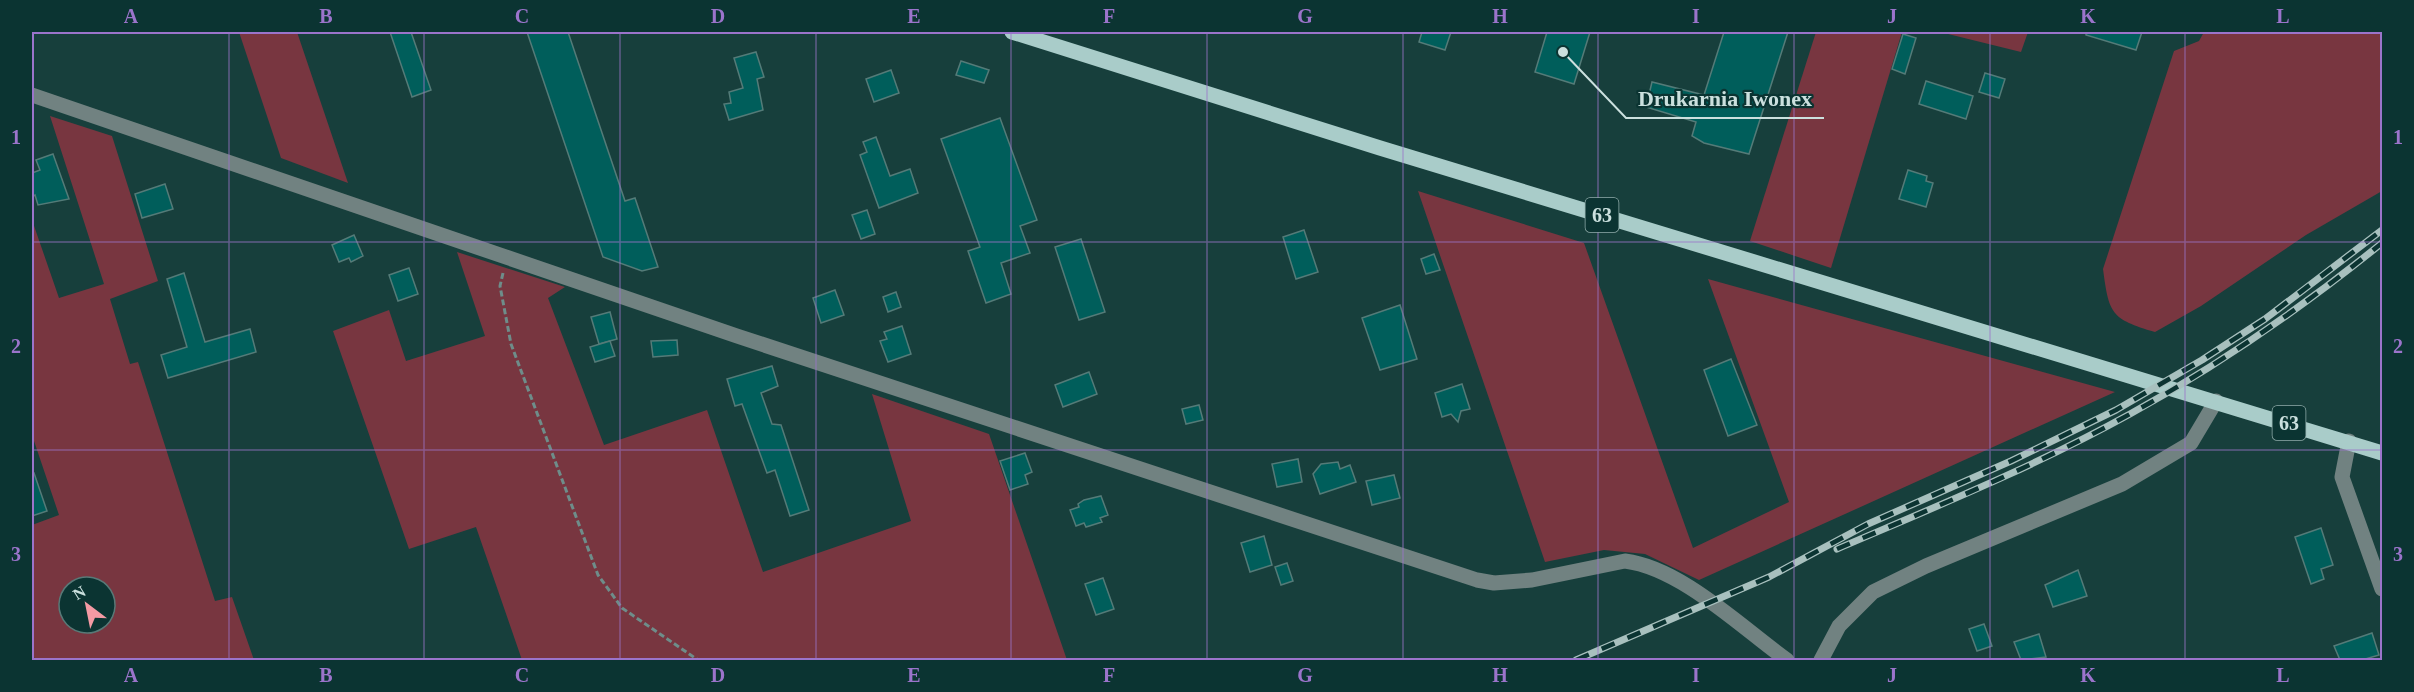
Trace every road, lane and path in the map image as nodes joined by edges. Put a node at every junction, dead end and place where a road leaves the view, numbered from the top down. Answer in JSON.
{"nodes":[{"id":1,"x":1012,"y":32,"type":"edge"},
{"id":2,"x":32,"y":95,"type":"edge"},
{"id":3,"x":507,"y":256,"type":"junction"},
{"id":4,"x":2216,"y":401,"type":"junction"},
{"id":5,"x":2349,"y":441,"type":"junction"},
{"id":6,"x":2382,"y":453,"type":"edge"},
{"id":7,"x":2382,"y":589,"type":"edge"},
{"id":8,"x":698,"y":660,"type":"edge"},
{"id":9,"x":1787,"y":660,"type":"edge"},
{"id":10,"x":1821,"y":660,"type":"edge"}],
"edges":[{"from":1,"to":4,"type":"main road","number":"63"},
{"from":2,"to":3,"type":"street"},
{"from":3,"to":8,"type":"path"},
{"from":3,"to":9,"type":"street"},
{"from":4,"to":5,"type":"main road","number":"63"},
{"from":4,"to":10,"type":"street"},
{"from":5,"to":6,"type":"main road","number":"63"},
{"from":5,"to":7,"type":"street"}]}
